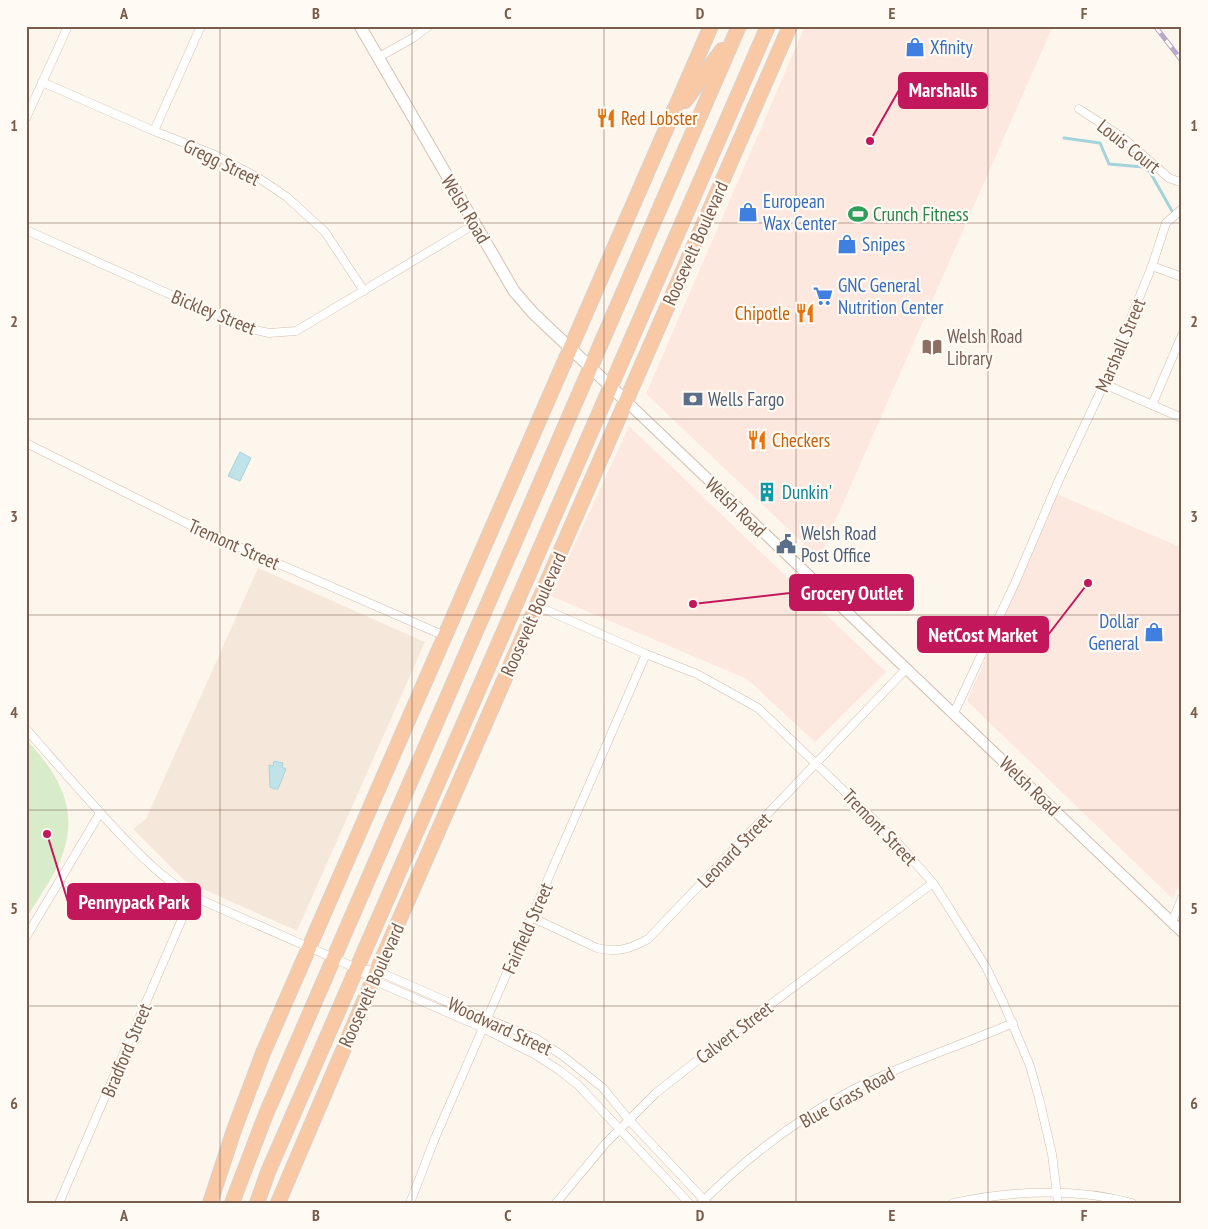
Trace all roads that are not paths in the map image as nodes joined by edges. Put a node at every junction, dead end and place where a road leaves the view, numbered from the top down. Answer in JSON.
{"nodes":[{"id":1,"x":68,"y":26,"type":"edge"},
{"id":2,"x":201,"y":26,"type":"edge"},
{"id":3,"x":360,"y":26,"type":"edge"},
{"id":4,"x":429,"y":26,"type":"edge"},
{"id":5,"x":711,"y":26,"type":"edge"},
{"id":6,"x":768,"y":26,"type":"edge"},
{"id":7,"x":790,"y":26,"type":"edge"},
{"id":8,"x":738,"y":28,"type":"edge"},
{"id":9,"x":378,"y":57,"type":"junction"},
{"id":10,"x":42,"y":82,"type":"junction"},
{"id":11,"x":757,"y":102,"type":"junction"},
{"id":12,"x":1079,"y":109,"type":"dead end"},
{"id":13,"x":27,"y":114,"type":"edge"},
{"id":14,"x":670,"y":121,"type":"junction"},
{"id":15,"x":154,"y":131,"type":"junction"},
{"id":16,"x":702,"y":176,"type":"junction"},
{"id":17,"x":1181,"y":182,"type":"edge"},
{"id":18,"x":1182,"y":209,"type":"edge"},
{"id":19,"x":475,"y":224,"type":"junction"},
{"id":20,"x":26,"y":230,"type":"edge"},
{"id":21,"x":1152,"y":266,"type":"junction"},
{"id":22,"x":1182,"y":276,"type":"edge"},
{"id":23,"x":364,"y":291,"type":"junction"},
{"id":24,"x":1182,"y":335,"type":"edge"},
{"id":25,"x":570,"y":349,"type":"junction"},
{"id":26,"x":590,"y":368,"type":"junction"},
{"id":27,"x":1104,"y":384,"type":"junction"},
{"id":28,"x":610,"y":387,"type":"junction"},
{"id":29,"x":626,"y":402,"type":"junction"},
{"id":30,"x":1152,"y":405,"type":"junction"},
{"id":31,"x":1182,"y":418,"type":"edge"},
{"id":32,"x":26,"y":443,"type":"edge"},
{"id":33,"x":537,"y":606,"type":"junction"},
{"id":34,"x":445,"y":636,"type":"junction"},
{"id":35,"x":646,"y":654,"type":"junction"},
{"id":36,"x":906,"y":669,"type":"junction"},
{"id":37,"x":954,"y":713,"type":"junction"},
{"id":38,"x":26,"y":729,"type":"edge"},
{"id":39,"x":817,"y":763,"type":"junction"},
{"id":40,"x":100,"y":813,"type":"junction"},
{"id":41,"x":933,"y":884,"type":"junction"},
{"id":42,"x":192,"y":896,"type":"junction"},
{"id":43,"x":1182,"y":898,"type":"edge"},
{"id":44,"x":531,"y":917,"type":"junction"},
{"id":45,"x":1172,"y":922,"type":"junction"},
{"id":46,"x":1182,"y":932,"type":"edge"},
{"id":47,"x":26,"y":937,"type":"edge"},
{"id":48,"x":309,"y":948,"type":"junction"},
{"id":49,"x":333,"y":958,"type":"junction"},
{"id":50,"x":356,"y":968,"type":"junction"},
{"id":51,"x":375,"y":976,"type":"junction"},
{"id":52,"x":487,"y":1019,"type":"junction"},
{"id":53,"x":1013,"y":1024,"type":"junction"},
{"id":54,"x":483,"y":1028,"type":"junction"},
{"id":55,"x":629,"y":1120,"type":"junction"},
{"id":56,"x":620,"y":1129,"type":"junction"},
{"id":57,"x":1058,"y":1192,"type":"junction"},
{"id":58,"x":258,"y":1201,"type":"edge"},
{"id":59,"x":704,"y":1202,"type":"edge"},
{"id":60,"x":59,"y":1203,"type":"edge"},
{"id":61,"x":210,"y":1203,"type":"edge"},
{"id":62,"x":232,"y":1203,"type":"edge"},
{"id":63,"x":278,"y":1203,"type":"edge"},
{"id":64,"x":410,"y":1203,"type":"edge"},
{"id":65,"x":556,"y":1203,"type":"edge"},
{"id":66,"x":689,"y":1203,"type":"edge"},
{"id":67,"x":953,"y":1203,"type":"edge"},
{"id":68,"x":1058,"y":1203,"type":"edge"},
{"id":69,"x":1132,"y":1203,"type":"edge"}],
"edges":[{"from":1,"to":10,"type":"street"},
{"from":2,"to":15,"type":"street"},
{"from":3,"to":9,"type":"main road","name":"Welsh Road"},
{"from":4,"to":9,"type":"street"},
{"from":5,"to":14,"type":"highway"},
{"from":6,"to":16,"type":"highway","name":"Roosevelt Boulevard"},
{"from":7,"to":11,"type":"highway","name":"Roosevelt Boulevard"},
{"from":8,"to":14,"type":"highway"},
{"from":8,"to":26,"type":"highway"},
{"from":9,"to":19,"type":"main road","name":"Welsh Road"},
{"from":10,"to":13,"type":"street"},
{"from":10,"to":15,"type":"street","name":"Gregg Street"},
{"from":11,"to":16,"type":"highway"},
{"from":11,"to":29,"type":"highway","name":"Roosevelt Boulevard"},
{"from":12,"to":17,"type":"street","name":"Louis Court"},
{"from":14,"to":25,"type":"highway"},
{"from":15,"to":23,"type":"street","name":"Gregg Street"},
{"from":16,"to":28,"type":"highway","name":"Roosevelt Boulevard"},
{"from":18,"to":21,"type":"street","name":"Marshall Street"},
{"from":19,"to":23,"type":"street","name":"Bickley Street"},
{"from":19,"to":25,"type":"main road","name":"Welsh Road"},
{"from":20,"to":23,"type":"street","name":"Bickley Street"},
{"from":21,"to":22,"type":"street"},
{"from":21,"to":27,"type":"street","name":"Marshall Street"},
{"from":24,"to":30,"type":"street"},
{"from":25,"to":26,"type":"main road","name":"Welsh Road"},
{"from":25,"to":34,"type":"highway"},
{"from":26,"to":28,"type":"main road","name":"Welsh Road"},
{"from":26,"to":49,"type":"highway"},
{"from":27,"to":30,"type":"street"},
{"from":27,"to":37,"type":"street","name":"Marshall Street"},
{"from":28,"to":29,"type":"main road","name":"Welsh Road"},
{"from":28,"to":50,"type":"highway","name":"Roosevelt Boulevard"},
{"from":29,"to":33,"type":"highway","name":"Roosevelt Boulevard"},
{"from":29,"to":36,"type":"street","name":"Welsh Road"},
{"from":30,"to":31,"type":"street"},
{"from":32,"to":34,"type":"street","name":"Tremont Street"},
{"from":33,"to":35,"type":"street","name":"Tremont Street"},
{"from":33,"to":51,"type":"highway","name":"Roosevelt Boulevard"},
{"from":34,"to":48,"type":"highway"},
{"from":35,"to":39,"type":"street","name":"Tremont Street"},
{"from":35,"to":44,"type":"street","name":"Fairfield Street"},
{"from":36,"to":37,"type":"street","name":"Welsh Road"},
{"from":36,"to":39,"type":"street","name":"Leonard Street"},
{"from":37,"to":45,"type":"street","name":"Welsh Road"},
{"from":38,"to":40,"type":"street","name":"Woodward Street"},
{"from":39,"to":41,"type":"street","name":"Tremont Street"},
{"from":39,"to":44,"type":"street","name":"Leonard Street"},
{"from":40,"to":42,"type":"street","name":"Woodward Street"},
{"from":40,"to":47,"type":"street"},
{"from":41,"to":53,"type":"street","name":"Tremont Street"},
{"from":41,"to":55,"type":"street","name":"Calvert Street"},
{"from":42,"to":48,"type":"street","name":"Woodward Street"},
{"from":42,"to":60,"type":"street","name":"Bradford Street"},
{"from":43,"to":45,"type":"street"},
{"from":44,"to":52,"type":"street","name":"Fairfield Street"},
{"from":45,"to":46,"type":"street","name":"Welsh Road"},
{"from":48,"to":49,"type":"street","name":"Woodward Street"},
{"from":48,"to":61,"type":"highway"},
{"from":49,"to":50,"type":"street","name":"Woodward Street"},
{"from":49,"to":62,"type":"highway"},
{"from":50,"to":51,"type":"street","name":"Woodward Street"},
{"from":50,"to":58,"type":"highway","name":"Roosevelt Boulevard"},
{"from":51,"to":52,"type":"street","name":"Woodward Street"},
{"from":51,"to":54,"type":"street","name":"Woodward Street"},
{"from":51,"to":63,"type":"highway","name":"Roosevelt Boulevard"},
{"from":52,"to":54,"type":"street","name":"Fairfield Street"},
{"from":52,"to":55,"type":"street","name":"Woodward Street"},
{"from":53,"to":57,"type":"street","name":"Tremont Street"},
{"from":53,"to":59,"type":"street","name":"Blue Grass Road"},
{"from":54,"to":56,"type":"street","name":"Woodward Street"},
{"from":54,"to":64,"type":"street","name":"Fairfield Street"},
{"from":55,"to":56,"type":"street","name":"Calvert Street"},
{"from":55,"to":59,"type":"street","name":"Woodward Street"},
{"from":56,"to":65,"type":"street","name":"Calvert Street"},
{"from":56,"to":66,"type":"street","name":"Woodward Street"},
{"from":57,"to":67,"type":"street"},
{"from":57,"to":68,"type":"street","name":"Tremont Street"},
{"from":57,"to":69,"type":"street"}]}
